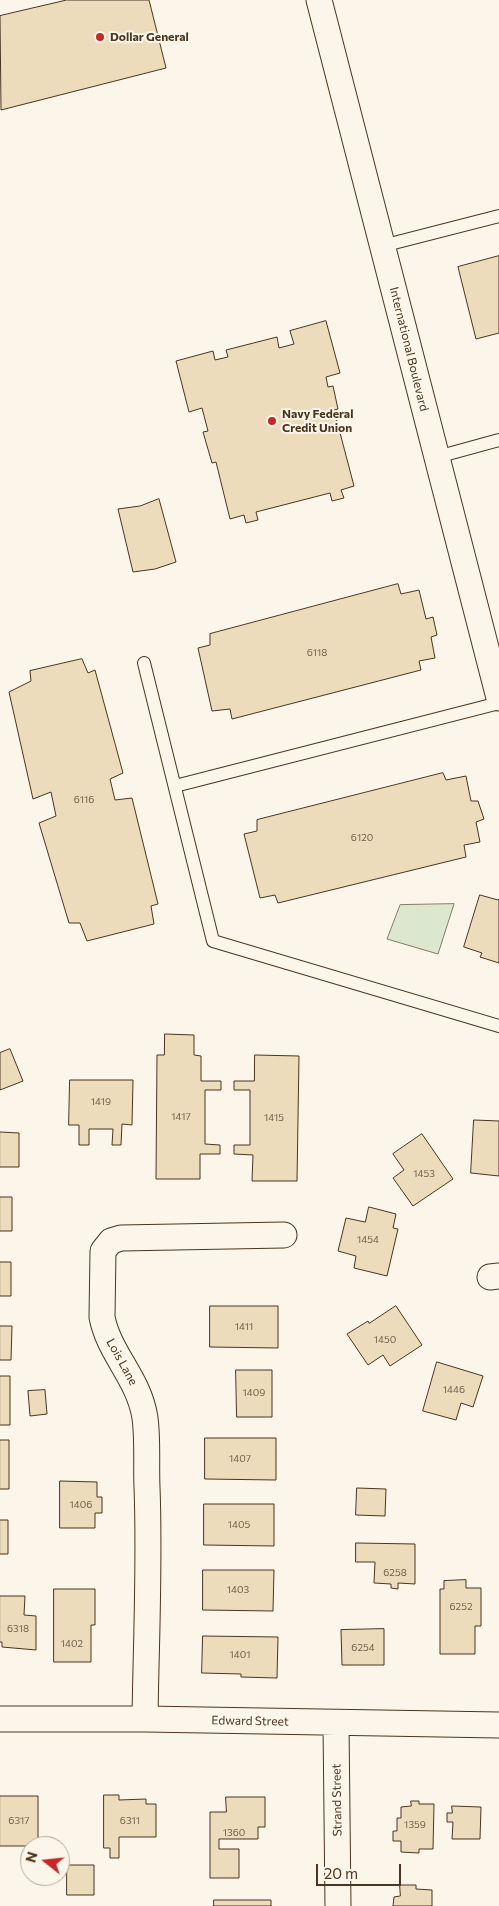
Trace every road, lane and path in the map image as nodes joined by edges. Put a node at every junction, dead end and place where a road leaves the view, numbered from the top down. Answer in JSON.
{"nodes":[{"id":1,"x":319,"y":0,"type":"edge"},
{"id":2,"x":499,"y":216,"type":"edge"},
{"id":3,"x":382,"y":246,"type":"junction"},
{"id":4,"x":499,"y":440,"type":"edge"},
{"id":5,"x":436,"y":457,"type":"junction"},
{"id":6,"x":144,"y":664,"type":"dead end"},
{"id":7,"x":499,"y":698,"type":"edge"},
{"id":8,"x":499,"y":702,"type":"edge"},
{"id":9,"x":175,"y":786,"type":"junction"},
{"id":10,"x":499,"y":1026,"type":"edge"},
{"id":11,"x":284,"y":1235,"type":"dead end"},
{"id":12,"x":145,"y":1719,"type":"junction"},
{"id":13,"x":0,"y":1720,"type":"edge"},
{"id":14,"x":336,"y":1723,"type":"junction"},
{"id":15,"x":499,"y":1725,"type":"edge"},
{"id":16,"x":338,"y":1906,"type":"edge"}],
"edges":[{"from":1,"to":3,"type":"street","name":"International Boulevard"},
{"from":2,"to":3,"type":"lane"},
{"from":3,"to":5,"type":"street","name":"International Boulevard"},
{"from":4,"to":5,"type":"lane"},
{"from":5,"to":7,"type":"street","name":"International Boulevard"},
{"from":6,"to":9,"type":"lane"},
{"from":8,"to":9,"type":"lane"},
{"from":9,"to":10,"type":"lane"},
{"from":11,"to":12,"type":"street","name":"Lois Lane"},
{"from":12,"to":13,"type":"street","name":"Edward Street"},
{"from":12,"to":14,"type":"street","name":"Edward Street"},
{"from":14,"to":15,"type":"street","name":"Edward Street"},
{"from":14,"to":16,"type":"street","name":"Strand Street"}]}
